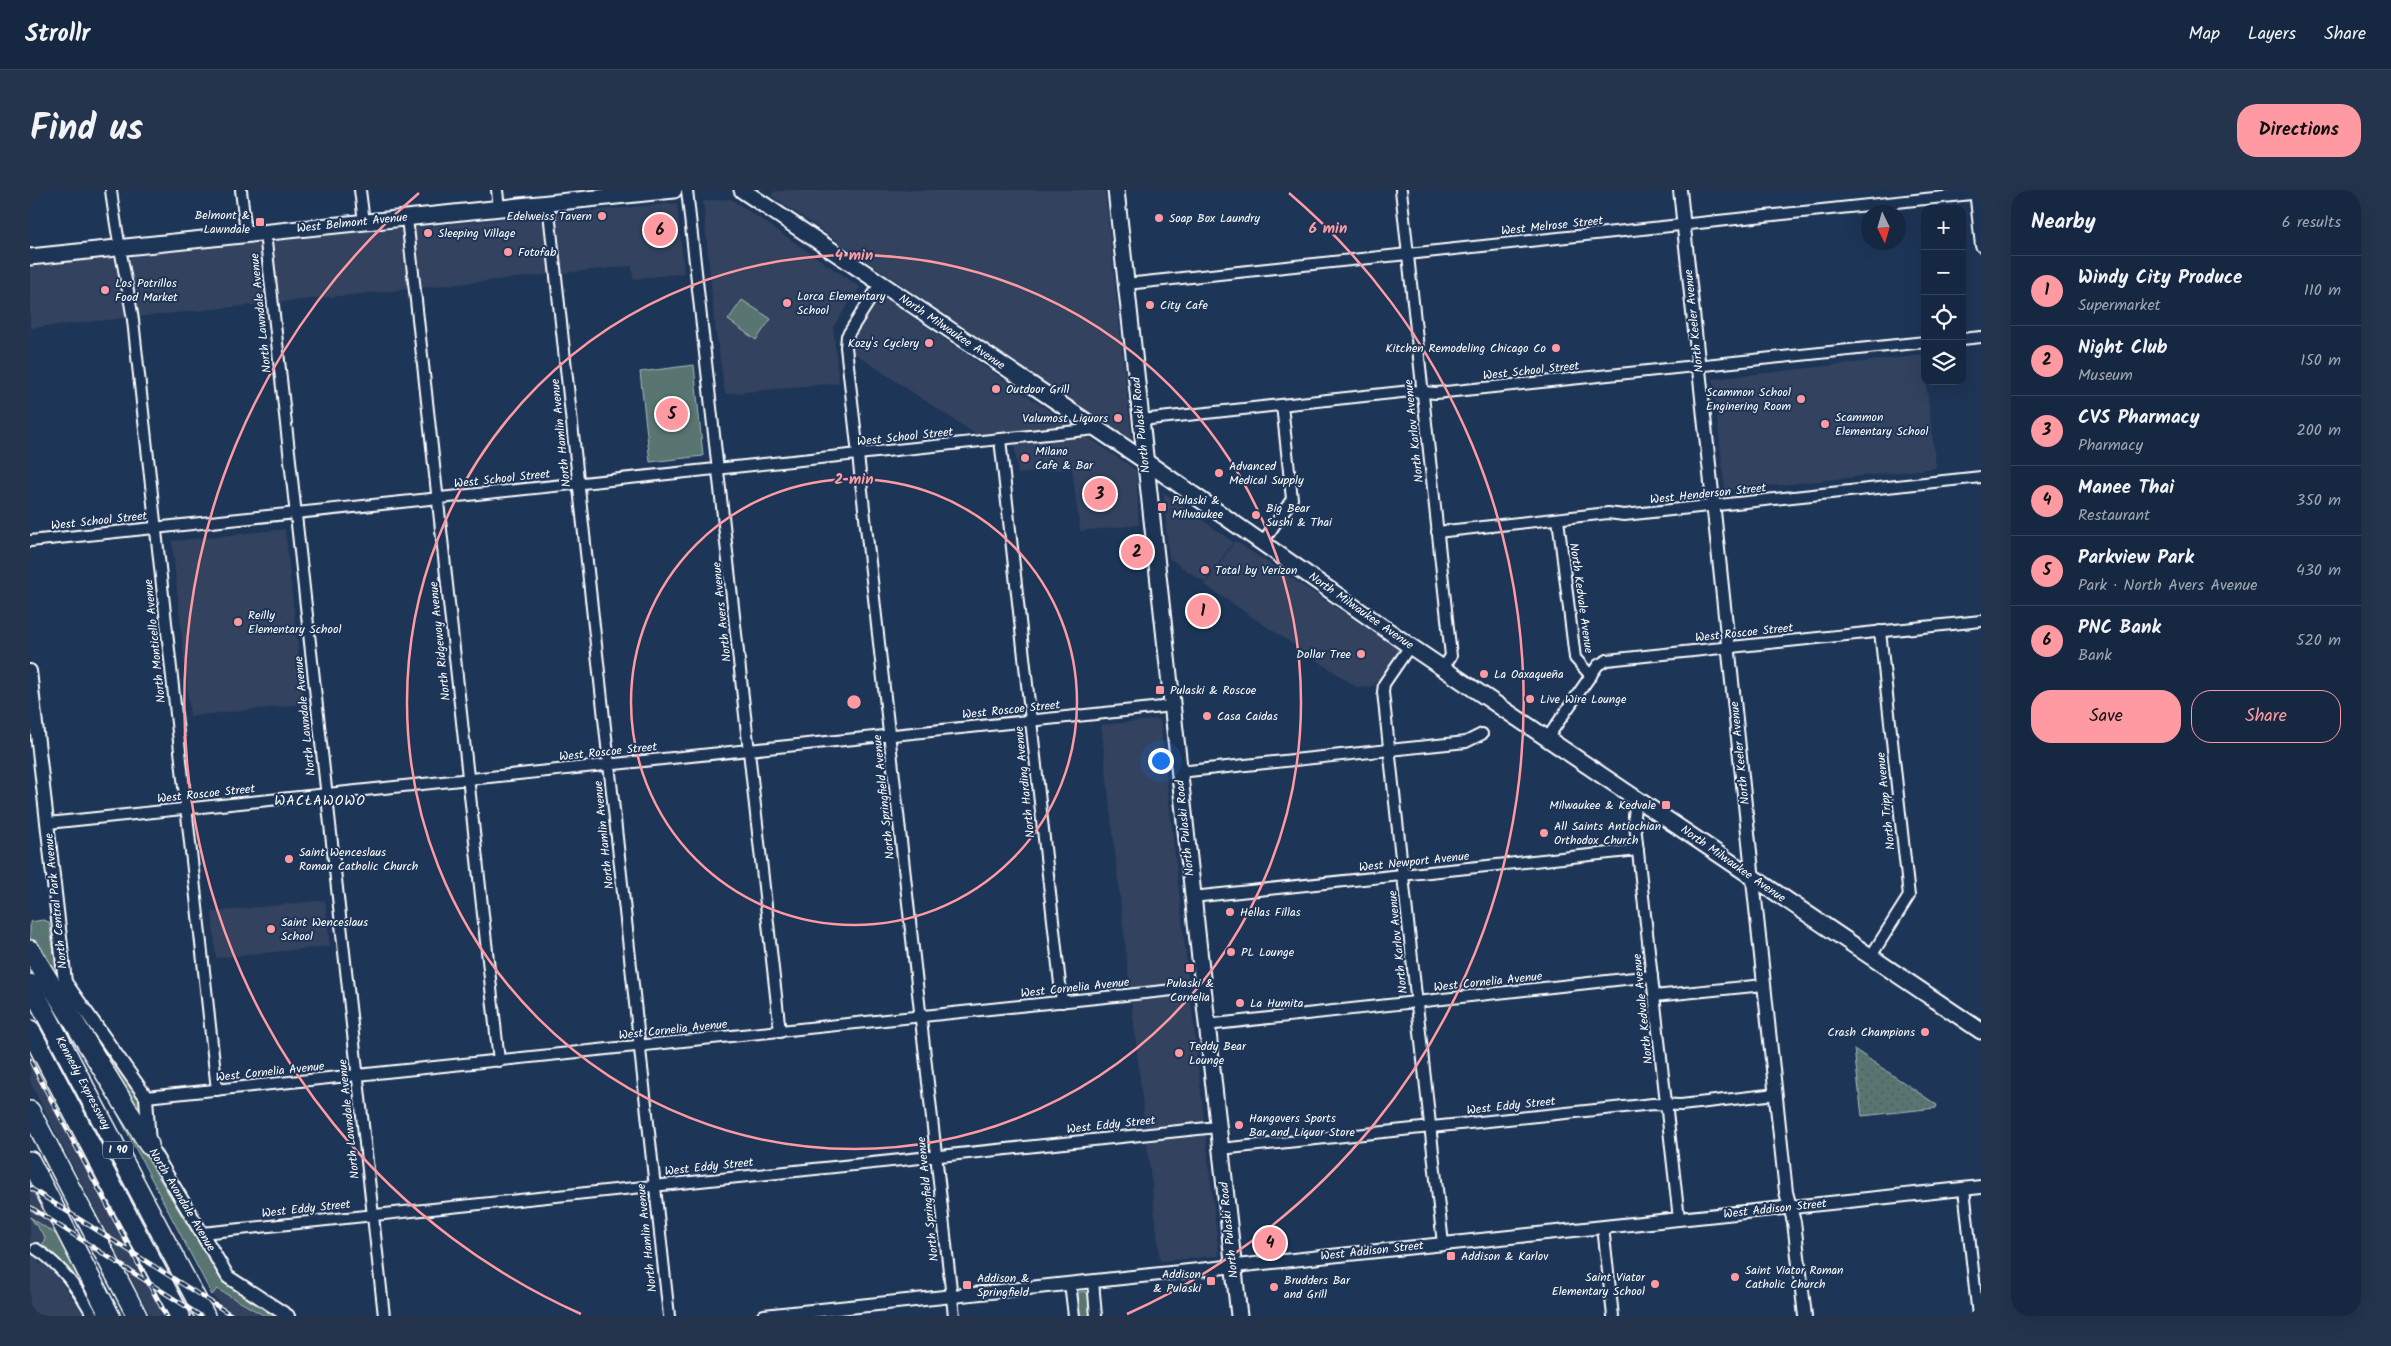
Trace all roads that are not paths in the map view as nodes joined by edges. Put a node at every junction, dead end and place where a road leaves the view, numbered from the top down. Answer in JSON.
{"nodes":[{"id":1,"x":111,"y":190,"type":"edge"},
{"id":2,"x":241,"y":190,"type":"edge"},
{"id":3,"x":360,"y":190,"type":"edge"},
{"id":4,"x":497,"y":190,"type":"edge"},
{"id":5,"x":674,"y":190,"type":"edge"},
{"id":6,"x":687,"y":190,"type":"edge"},
{"id":7,"x":742,"y":190,"type":"edge"},
{"id":8,"x":1116,"y":190,"type":"edge"},
{"id":9,"x":1401,"y":190,"type":"edge"},
{"id":10,"x":1680,"y":190,"type":"edge"},
{"id":11,"x":1977,"y":192,"type":"edge"},
{"id":12,"x":548,"y":203,"type":"junction"},
{"id":13,"x":499,"y":208,"type":"junction"},
{"id":14,"x":407,"y":218,"type":"junction"},
{"id":15,"x":364,"y":222,"type":"junction"},
{"id":16,"x":1684,"y":225,"type":"junction"},
{"id":17,"x":265,"y":232,"type":"junction"},
{"id":18,"x":246,"y":234,"type":"junction"},
{"id":19,"x":1981,"y":246,"type":"edge"},
{"id":20,"x":121,"y":248,"type":"junction"},
{"id":21,"x":1408,"y":254,"type":"junction"},
{"id":22,"x":30,"y":257,"type":"edge"},
{"id":23,"x":880,"y":284,"type":"junction"},
{"id":24,"x":1126,"y":284,"type":"junction"},
{"id":25,"x":1981,"y":337,"type":"edge"},
{"id":26,"x":1966,"y":339,"type":"edge"},
{"id":27,"x":1921,"y":342,"type":"edge"},
{"id":28,"x":1699,"y":366,"type":"junction"},
{"id":29,"x":1422,"y":392,"type":"junction"},
{"id":30,"x":1282,"y":405,"type":"junction"},
{"id":31,"x":1141,"y":420,"type":"junction"},
{"id":32,"x":1096,"y":429,"type":"junction"},
{"id":33,"x":1000,"y":440,"type":"junction"},
{"id":34,"x":859,"y":454,"type":"junction"},
{"id":35,"x":1145,"y":461,"type":"junction"},
{"id":36,"x":718,"y":468,"type":"junction"},
{"id":37,"x":1981,"y":477,"type":"edge"},
{"id":38,"x":578,"y":483,"type":"junction"},
{"id":39,"x":437,"y":499,"type":"junction"},
{"id":40,"x":1714,"y":506,"type":"junction"},
{"id":41,"x":296,"y":513,"type":"junction"},
{"id":42,"x":1558,"y":519,"type":"junction"},
{"id":43,"x":156,"y":528,"type":"junction"},
{"id":44,"x":1437,"y":532,"type":"junction"},
{"id":45,"x":30,"y":541,"type":"edge"},
{"id":46,"x":1263,"y":542,"type":"junction"},
{"id":47,"x":1981,"y":621,"type":"edge"},
{"id":48,"x":1880,"y":631,"type":"junction"},
{"id":49,"x":1410,"y":646,"type":"junction"},
{"id":50,"x":1728,"y":647,"type":"junction"},
{"id":51,"x":1443,"y":668,"type":"junction"},
{"id":52,"x":30,"y":671,"type":"edge"},
{"id":53,"x":1591,"y":676,"type":"junction"},
{"id":54,"x":1172,"y":706,"type":"junction"},
{"id":55,"x":1031,"y":720,"type":"junction"},
{"id":56,"x":33,"y":721,"type":"edge"},
{"id":57,"x":890,"y":734,"type":"junction"},
{"id":58,"x":1482,"y":734,"type":"dead end"},
{"id":59,"x":1548,"y":737,"type":"junction"},
{"id":60,"x":749,"y":749,"type":"junction"},
{"id":61,"x":1390,"y":750,"type":"junction"},
{"id":62,"x":609,"y":764,"type":"junction"},
{"id":63,"x":1179,"y":772,"type":"junction"},
{"id":64,"x":467,"y":779,"type":"junction"},
{"id":65,"x":326,"y":794,"type":"junction"},
{"id":66,"x":1636,"y":796,"type":"junction"},
{"id":67,"x":186,"y":808,"type":"junction"},
{"id":68,"x":48,"y":824,"type":"junction"},
{"id":69,"x":1638,"y":850,"type":"junction"},
{"id":70,"x":1403,"y":876,"type":"junction"},
{"id":71,"x":1753,"y":878,"type":"junction"},
{"id":72,"x":1192,"y":897,"type":"junction"},
{"id":73,"x":30,"y":950,"type":"edge"},
{"id":74,"x":1870,"y":956,"type":"junction"},
{"id":75,"x":1652,"y":976,"type":"junction"},
{"id":76,"x":30,"y":984,"type":"edge"},
{"id":77,"x":1764,"y":985,"type":"junction"},
{"id":78,"x":1202,"y":987,"type":"junction"},
{"id":79,"x":1654,"y":996,"type":"junction"},
{"id":80,"x":1062,"y":1002,"type":"junction"},
{"id":81,"x":1418,"y":1003,"type":"junction"},
{"id":82,"x":921,"y":1017,"type":"junction"},
{"id":83,"x":1206,"y":1025,"type":"junction"},
{"id":84,"x":30,"y":1030,"type":"edge"},
{"id":85,"x":1981,"y":1031,"type":"edge"},
{"id":86,"x":780,"y":1032,"type":"junction"},
{"id":87,"x":639,"y":1046,"type":"junction"},
{"id":88,"x":499,"y":1061,"type":"junction"},
{"id":89,"x":357,"y":1076,"type":"junction"},
{"id":90,"x":217,"y":1090,"type":"junction"},
{"id":91,"x":1776,"y":1094,"type":"junction"},
{"id":92,"x":146,"y":1097,"type":"junction"},
{"id":93,"x":1666,"y":1105,"type":"junction"},
{"id":94,"x":30,"y":1111,"type":"edge"},
{"id":95,"x":1217,"y":1126,"type":"junction"},
{"id":96,"x":1430,"y":1127,"type":"junction"},
{"id":97,"x":149,"y":1145,"type":"junction"},
{"id":98,"x":1220,"y":1149,"type":"junction"},
{"id":99,"x":936,"y":1156,"type":"junction"},
{"id":100,"x":30,"y":1161,"type":"edge"},
{"id":101,"x":654,"y":1185,"type":"junction"},
{"id":102,"x":1981,"y":1188,"type":"edge"},
{"id":103,"x":1964,"y":1189,"type":"junction"},
{"id":104,"x":1789,"y":1207,"type":"junction"},
{"id":105,"x":372,"y":1215,"type":"junction"},
{"id":106,"x":1679,"y":1219,"type":"junction"},
{"id":107,"x":1604,"y":1227,"type":"junction"},
{"id":108,"x":202,"y":1233,"type":"junction"},
{"id":109,"x":1443,"y":1244,"type":"junction"},
{"id":110,"x":36,"y":1249,"type":"dead end"},
{"id":111,"x":1233,"y":1266,"type":"junction"},
{"id":112,"x":1093,"y":1281,"type":"junction"},
{"id":113,"x":1070,"y":1283,"type":"junction"},
{"id":114,"x":952,"y":1296,"type":"junction"},
{"id":115,"x":823,"y":1313,"type":"edge"},
{"id":116,"x":800,"y":1314,"type":"edge"},
{"id":117,"x":92,"y":1316,"type":"edge"},
{"id":118,"x":110,"y":1316,"type":"edge"},
{"id":119,"x":137,"y":1316,"type":"edge"},
{"id":120,"x":180,"y":1316,"type":"edge"},
{"id":121,"x":205,"y":1316,"type":"edge"},
{"id":122,"x":288,"y":1316,"type":"edge"},
{"id":123,"x":384,"y":1316,"type":"edge"},
{"id":124,"x":668,"y":1316,"type":"edge"},
{"id":125,"x":764,"y":1316,"type":"edge"},
{"id":126,"x":954,"y":1316,"type":"edge"},
{"id":127,"x":1074,"y":1316,"type":"edge"},
{"id":128,"x":1096,"y":1316,"type":"edge"},
{"id":129,"x":1239,"y":1316,"type":"edge"},
{"id":130,"x":1613,"y":1316,"type":"edge"},
{"id":131,"x":1805,"y":1316,"type":"edge"},
{"id":132,"x":1978,"y":1316,"type":"edge"}],
"edges":[{"from":1,"to":20,"type":"street","name":"North Monticello Avenue"},
{"from":2,"to":18,"type":"street"},
{"from":3,"to":15,"type":"street"},
{"from":4,"to":13,"type":"street"},
{"from":5,"to":12,"type":"main road","name":"West Belmont Avenue"},
{"from":6,"to":36,"type":"street","name":"North Avers Avenue"},
{"from":7,"to":23,"type":"main road","name":"North Milwaukee Avenue"},
{"from":8,"to":24,"type":"main road","name":"North Pulaski Road"},
{"from":9,"to":21,"type":"street","name":"North Karlov Avenue"},
{"from":10,"to":16,"type":"street","name":"North Keeler Avenue"},
{"from":11,"to":16,"type":"street","name":"West Melrose Street"},
{"from":11,"to":19,"type":"street"},
{"from":12,"to":13,"type":"main road","name":"West Belmont Avenue"},
{"from":12,"to":38,"type":"street","name":"North Hamlin Avenue"},
{"from":13,"to":14,"type":"main road","name":"West Belmont Avenue"},
{"from":14,"to":15,"type":"main road","name":"West Belmont Avenue"},
{"from":14,"to":39,"type":"street","name":"North Ridgeway Avenue"},
{"from":15,"to":17,"type":"main road","name":"West Belmont Avenue"},
{"from":16,"to":21,"type":"street","name":"West Melrose Street"},
{"from":16,"to":28,"type":"street","name":"North Keeler Avenue"},
{"from":17,"to":18,"type":"main road","name":"West Belmont Avenue"},
{"from":17,"to":41,"type":"street","name":"North Lawndale Avenue"},
{"from":18,"to":20,"type":"main road","name":"West Belmont Avenue"},
{"from":20,"to":22,"type":"main road","name":"West Belmont Avenue"},
{"from":20,"to":43,"type":"street","name":"North Monticello Avenue"},
{"from":21,"to":24,"type":"street","name":"West Melrose Street"},
{"from":21,"to":29,"type":"street","name":"North Karlov Avenue"},
{"from":23,"to":32,"type":"main road","name":"North Milwaukee Avenue"},
{"from":23,"to":34,"type":"street","name":"North Springfield Avenue"},
{"from":24,"to":31,"type":"main road","name":"North Pulaski Road"},
{"from":25,"to":26,"type":"street"},
{"from":27,"to":28,"type":"street","name":"West School Street"},
{"from":28,"to":29,"type":"street","name":"West School Street"},
{"from":28,"to":40,"type":"street","name":"North Keeler Avenue"},
{"from":29,"to":30,"type":"street","name":"West School Street"},
{"from":29,"to":44,"type":"street","name":"North Karlov Avenue"},
{"from":30,"to":31,"type":"street","name":"West School Street"},
{"from":30,"to":46,"type":"street"},
{"from":31,"to":35,"type":"main road","name":"North Pulaski Road"},
{"from":32,"to":33,"type":"street","name":"West School Street"},
{"from":32,"to":35,"type":"main road","name":"North Milwaukee Avenue"},
{"from":33,"to":34,"type":"street","name":"West School Street"},
{"from":33,"to":55,"type":"street","name":"North Harding Avenue"},
{"from":34,"to":36,"type":"street","name":"West School Street"},
{"from":34,"to":57,"type":"street","name":"North Springfield Avenue"},
{"from":35,"to":46,"type":"main road","name":"North Milwaukee Avenue"},
{"from":35,"to":54,"type":"main road","name":"North Pulaski Road"},
{"from":36,"to":38,"type":"street","name":"West School Street"},
{"from":36,"to":60,"type":"street","name":"North Avers Avenue"},
{"from":37,"to":40,"type":"street","name":"West Henderson Street"},
{"from":38,"to":39,"type":"street","name":"West School Street"},
{"from":38,"to":62,"type":"street","name":"North Hamlin Avenue"},
{"from":39,"to":41,"type":"street","name":"West School Street"},
{"from":39,"to":64,"type":"street","name":"North Ridgeway Avenue"},
{"from":40,"to":42,"type":"street","name":"West Henderson Street"},
{"from":40,"to":50,"type":"street","name":"North Keeler Avenue"},
{"from":41,"to":43,"type":"street","name":"West School Street"},
{"from":41,"to":65,"type":"street","name":"North Lawndale Avenue"},
{"from":42,"to":44,"type":"street","name":"West Henderson Street"},
{"from":42,"to":53,"type":"street","name":"North Kedvale Avenue"},
{"from":43,"to":45,"type":"street","name":"West School Street"},
{"from":43,"to":67,"type":"street","name":"North Monticello Avenue"},
{"from":44,"to":51,"type":"street","name":"North Karlov Avenue"},
{"from":46,"to":49,"type":"main road","name":"North Milwaukee Avenue"},
{"from":47,"to":48,"type":"street","name":"West Roscoe Street"},
{"from":48,"to":50,"type":"street","name":"West Roscoe Street"},
{"from":48,"to":74,"type":"street","name":"North Tripp Avenue"},
{"from":49,"to":51,"type":"main road","name":"North Milwaukee Avenue"},
{"from":49,"to":61,"type":"street","name":"North Karlov Avenue"},
{"from":50,"to":53,"type":"street","name":"West Roscoe Street"},
{"from":50,"to":71,"type":"street","name":"North Keeler Avenue"},
{"from":51,"to":59,"type":"main road","name":"North Milwaukee Avenue"},
{"from":52,"to":56,"type":"street","name":"North Central Park Avenue"},
{"from":53,"to":59,"type":"street","name":"West Roscoe Street"},
{"from":54,"to":55,"type":"street","name":"West Roscoe Street"},
{"from":54,"to":63,"type":"main road","name":"North Pulaski Road"},
{"from":55,"to":57,"type":"street","name":"West Roscoe Street"},
{"from":55,"to":80,"type":"street","name":"North Harding Avenue"},
{"from":56,"to":68,"type":"street","name":"North Central Park Avenue"},
{"from":57,"to":60,"type":"street","name":"West Roscoe Street"},
{"from":57,"to":82,"type":"street","name":"North Springfield Avenue"},
{"from":58,"to":61,"type":"street"},
{"from":59,"to":66,"type":"main road","name":"North Milwaukee Avenue"},
{"from":60,"to":62,"type":"street","name":"West Roscoe Street"},
{"from":60,"to":86,"type":"street","name":"North Avers Avenue"},
{"from":61,"to":63,"type":"street"},
{"from":61,"to":70,"type":"street","name":"North Karlov Avenue"},
{"from":62,"to":64,"type":"street","name":"West Roscoe Street"},
{"from":62,"to":87,"type":"street","name":"North Hamlin Avenue"},
{"from":63,"to":72,"type":"main road","name":"North Pulaski Road"},
{"from":64,"to":65,"type":"street","name":"West Roscoe Street"},
{"from":64,"to":88,"type":"street","name":"North Ridgeway Avenue"},
{"from":65,"to":67,"type":"street","name":"West Roscoe Street"},
{"from":65,"to":89,"type":"street","name":"North Lawndale Avenue"},
{"from":66,"to":69,"type":"street","name":"North Kedvale Avenue"},
{"from":66,"to":71,"type":"main road","name":"North Milwaukee Avenue"},
{"from":67,"to":68,"type":"street","name":"West Roscoe Street"},
{"from":67,"to":90,"type":"street","name":"North Monticello Avenue"},
{"from":68,"to":92,"type":"street","name":"North Central Park Avenue"},
{"from":69,"to":70,"type":"street","name":"West Newport Avenue"},
{"from":69,"to":75,"type":"street","name":"North Kedvale Avenue"},
{"from":70,"to":72,"type":"street","name":"West Newport Avenue"},
{"from":70,"to":81,"type":"street","name":"North Karlov Avenue"},
{"from":71,"to":74,"type":"main road","name":"North Milwaukee Avenue"},
{"from":71,"to":77,"type":"street","name":"North Keeler Avenue"},
{"from":72,"to":78,"type":"main road","name":"North Pulaski Road"},
{"from":73,"to":97,"type":"highway"},
{"from":74,"to":85,"type":"main road","name":"North Milwaukee Avenue"},
{"from":75,"to":79,"type":"street","name":"North Kedvale Avenue"},
{"from":75,"to":81,"type":"street","name":"West Cornelia Avenue"},
{"from":76,"to":121,"type":"highway","name":"Kennedy Expressway","number":"I 90"},
{"from":77,"to":79,"type":"street"},
{"from":77,"to":91,"type":"street","name":"North Keeler Avenue"},
{"from":78,"to":80,"type":"street","name":"West Cornelia Avenue"},
{"from":78,"to":83,"type":"main road","name":"North Pulaski Road"},
{"from":79,"to":93,"type":"street","name":"North Kedvale Avenue"},
{"from":80,"to":82,"type":"street","name":"West Cornelia Avenue"},
{"from":81,"to":83,"type":"street","name":"West Cornelia Avenue"},
{"from":81,"to":96,"type":"street","name":"North Karlov Avenue"},
{"from":82,"to":86,"type":"street","name":"West Cornelia Avenue"},
{"from":82,"to":99,"type":"street","name":"North Springfield Avenue"},
{"from":83,"to":95,"type":"main road","name":"North Pulaski Road"},
{"from":84,"to":120,"type":"highway","number":"I 90"},
{"from":86,"to":87,"type":"street","name":"West Cornelia Avenue"},
{"from":87,"to":88,"type":"street","name":"West Cornelia Avenue"},
{"from":87,"to":101,"type":"street","name":"North Hamlin Avenue"},
{"from":88,"to":89,"type":"street","name":"West Cornelia Avenue"},
{"from":89,"to":90,"type":"street","name":"West Cornelia Avenue"},
{"from":89,"to":105,"type":"street","name":"North Lawndale Avenue"},
{"from":90,"to":92,"type":"street","name":"West Cornelia Avenue"},
{"from":91,"to":93,"type":"street","name":"West Eddy Street"},
{"from":91,"to":104,"type":"street","name":"North Keeler Avenue"},
{"from":92,"to":97,"type":"street","name":"North Avondale Avenue"},
{"from":93,"to":96,"type":"street","name":"West Eddy Street"},
{"from":93,"to":106,"type":"street","name":"North Kedvale Avenue"},
{"from":94,"to":119,"type":"highway"},
{"from":95,"to":98,"type":"main road","name":"North Pulaski Road"},
{"from":95,"to":99,"type":"street","name":"West Eddy Street"},
{"from":96,"to":98,"type":"street","name":"West Eddy Street"},
{"from":96,"to":109,"type":"street","name":"North Karlov Avenue"},
{"from":97,"to":108,"type":"street","name":"North Avondale Avenue"},
{"from":98,"to":111,"type":"main road","name":"North Pulaski Road"},
{"from":99,"to":101,"type":"street","name":"West Eddy Street"},
{"from":99,"to":114,"type":"street","name":"North Springfield Avenue"},
{"from":100,"to":118,"type":"highway"},
{"from":101,"to":105,"type":"street","name":"West Eddy Street"},
{"from":101,"to":124,"type":"street","name":"North Hamlin Avenue"},
{"from":102,"to":103,"type":"street","name":"West Addison Street"},
{"from":103,"to":104,"type":"street","name":"West Addison Street"},
{"from":103,"to":132,"type":"street"},
{"from":104,"to":106,"type":"street","name":"West Addison Street"},
{"from":104,"to":131,"type":"street","name":"North Keeler Avenue"},
{"from":105,"to":108,"type":"street","name":"West Eddy Street"},
{"from":105,"to":123,"type":"street","name":"North Lawndale Avenue"},
{"from":106,"to":107,"type":"street","name":"West Addison Street"},
{"from":107,"to":109,"type":"street","name":"West Addison Street"},
{"from":107,"to":130,"type":"street"},
{"from":108,"to":122,"type":"street","name":"North Avondale Avenue"},
{"from":109,"to":111,"type":"street","name":"West Addison Street"},
{"from":110,"to":117,"type":"street"},
{"from":111,"to":112,"type":"street","name":"West Addison Street"},
{"from":111,"to":129,"type":"main road","name":"North Pulaski Road"},
{"from":112,"to":113,"type":"street","name":"West Addison Street"},
{"from":112,"to":128,"type":"street"},
{"from":113,"to":114,"type":"street","name":"West Addison Street"},
{"from":113,"to":127,"type":"street"},
{"from":114,"to":115,"type":"street","name":"West Addison Street"},
{"from":114,"to":126,"type":"street","name":"North Springfield Avenue"},
{"from":115,"to":116,"type":"street","name":"West Addison Street"},
{"from":116,"to":125,"type":"street","name":"West Addison Street"}]}
